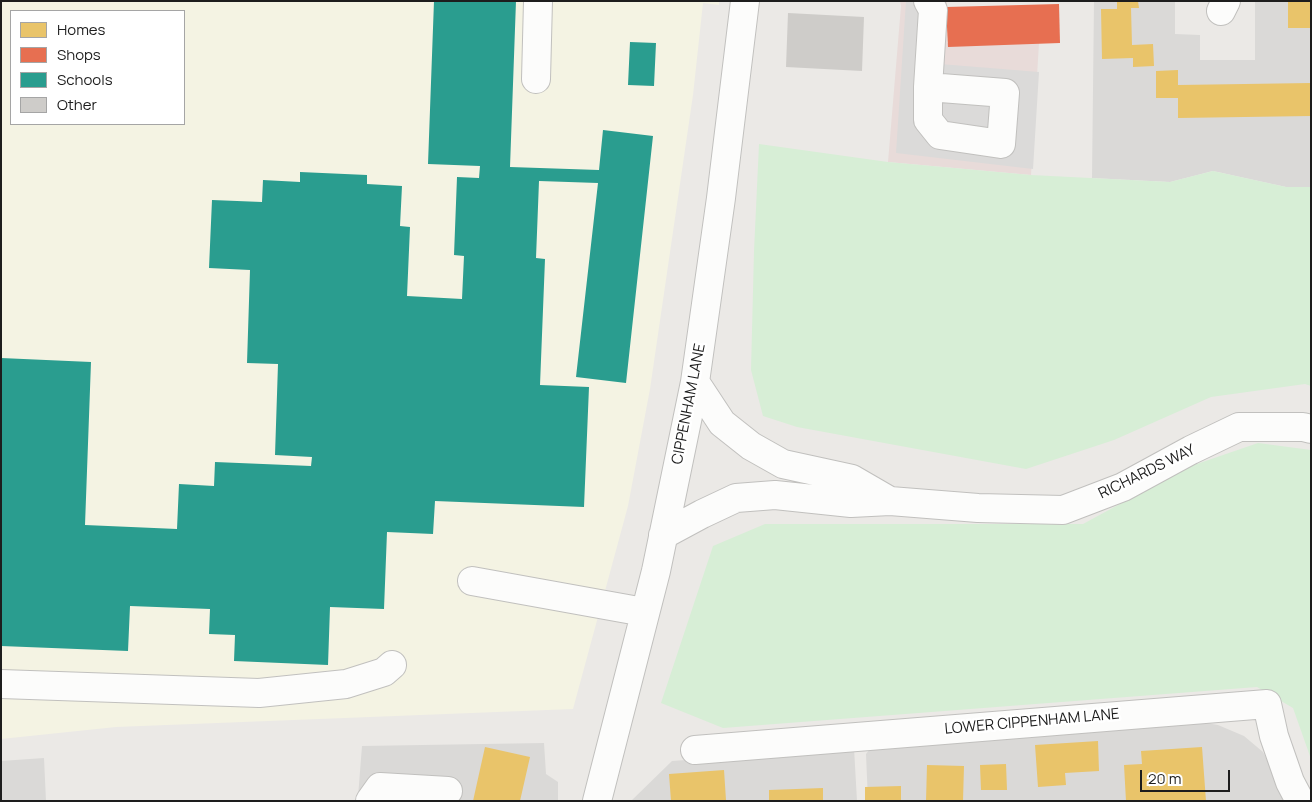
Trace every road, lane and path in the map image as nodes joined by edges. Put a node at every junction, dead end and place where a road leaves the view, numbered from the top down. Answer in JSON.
{"nodes":[{"id":1,"x":538,"y":1,"type":"edge"},
{"id":2,"x":745,"y":1,"type":"edge"},
{"id":3,"x":928,"y":1,"type":"edge"},
{"id":4,"x":536,"y":78,"type":"dead end"},
{"id":5,"x":928,"y":87,"type":"dead end"},
{"id":6,"x":695,"y":382,"type":"junction"},
{"id":7,"x":1311,"y":429,"type":"edge"},
{"id":8,"x":890,"y":501,"type":"junction"},
{"id":9,"x":663,"y":535,"type":"junction"},
{"id":10,"x":472,"y":581,"type":"dead end"},
{"id":11,"x":644,"y":612,"type":"junction"},
{"id":12,"x":392,"y":665,"type":"dead end"},
{"id":13,"x":1,"y":684,"type":"edge"},
{"id":14,"x":696,"y":750,"type":"dead end"},
{"id":15,"x":448,"y":791,"type":"dead end"},
{"id":16,"x":370,"y":801,"type":"edge"},
{"id":17,"x":597,"y":801,"type":"edge"},
{"id":18,"x":1300,"y":801,"type":"edge"}],
"edges":[{"from":1,"to":4,"type":"street"},
{"from":2,"to":6,"type":"street","name":"CIPPENHAM LANE"},
{"from":3,"to":5,"type":"street"},
{"from":6,"to":8,"type":"street","name":"RICHARDS WAY"},
{"from":6,"to":9,"type":"street","name":"CIPPENHAM LANE"},
{"from":7,"to":8,"type":"street","name":"RICHARDS WAY"},
{"from":8,"to":9,"type":"street","name":"RICHARDS WAY"},
{"from":9,"to":11,"type":"street","name":"CIPPENHAM LANE"},
{"from":10,"to":11,"type":"street"},
{"from":11,"to":17,"type":"street","name":"CIPPENHAM LANE"},
{"from":12,"to":13,"type":"street"},
{"from":14,"to":18,"type":"street","name":"LOWER CIPPENHAM LANE"},
{"from":15,"to":16,"type":"street"}]}
